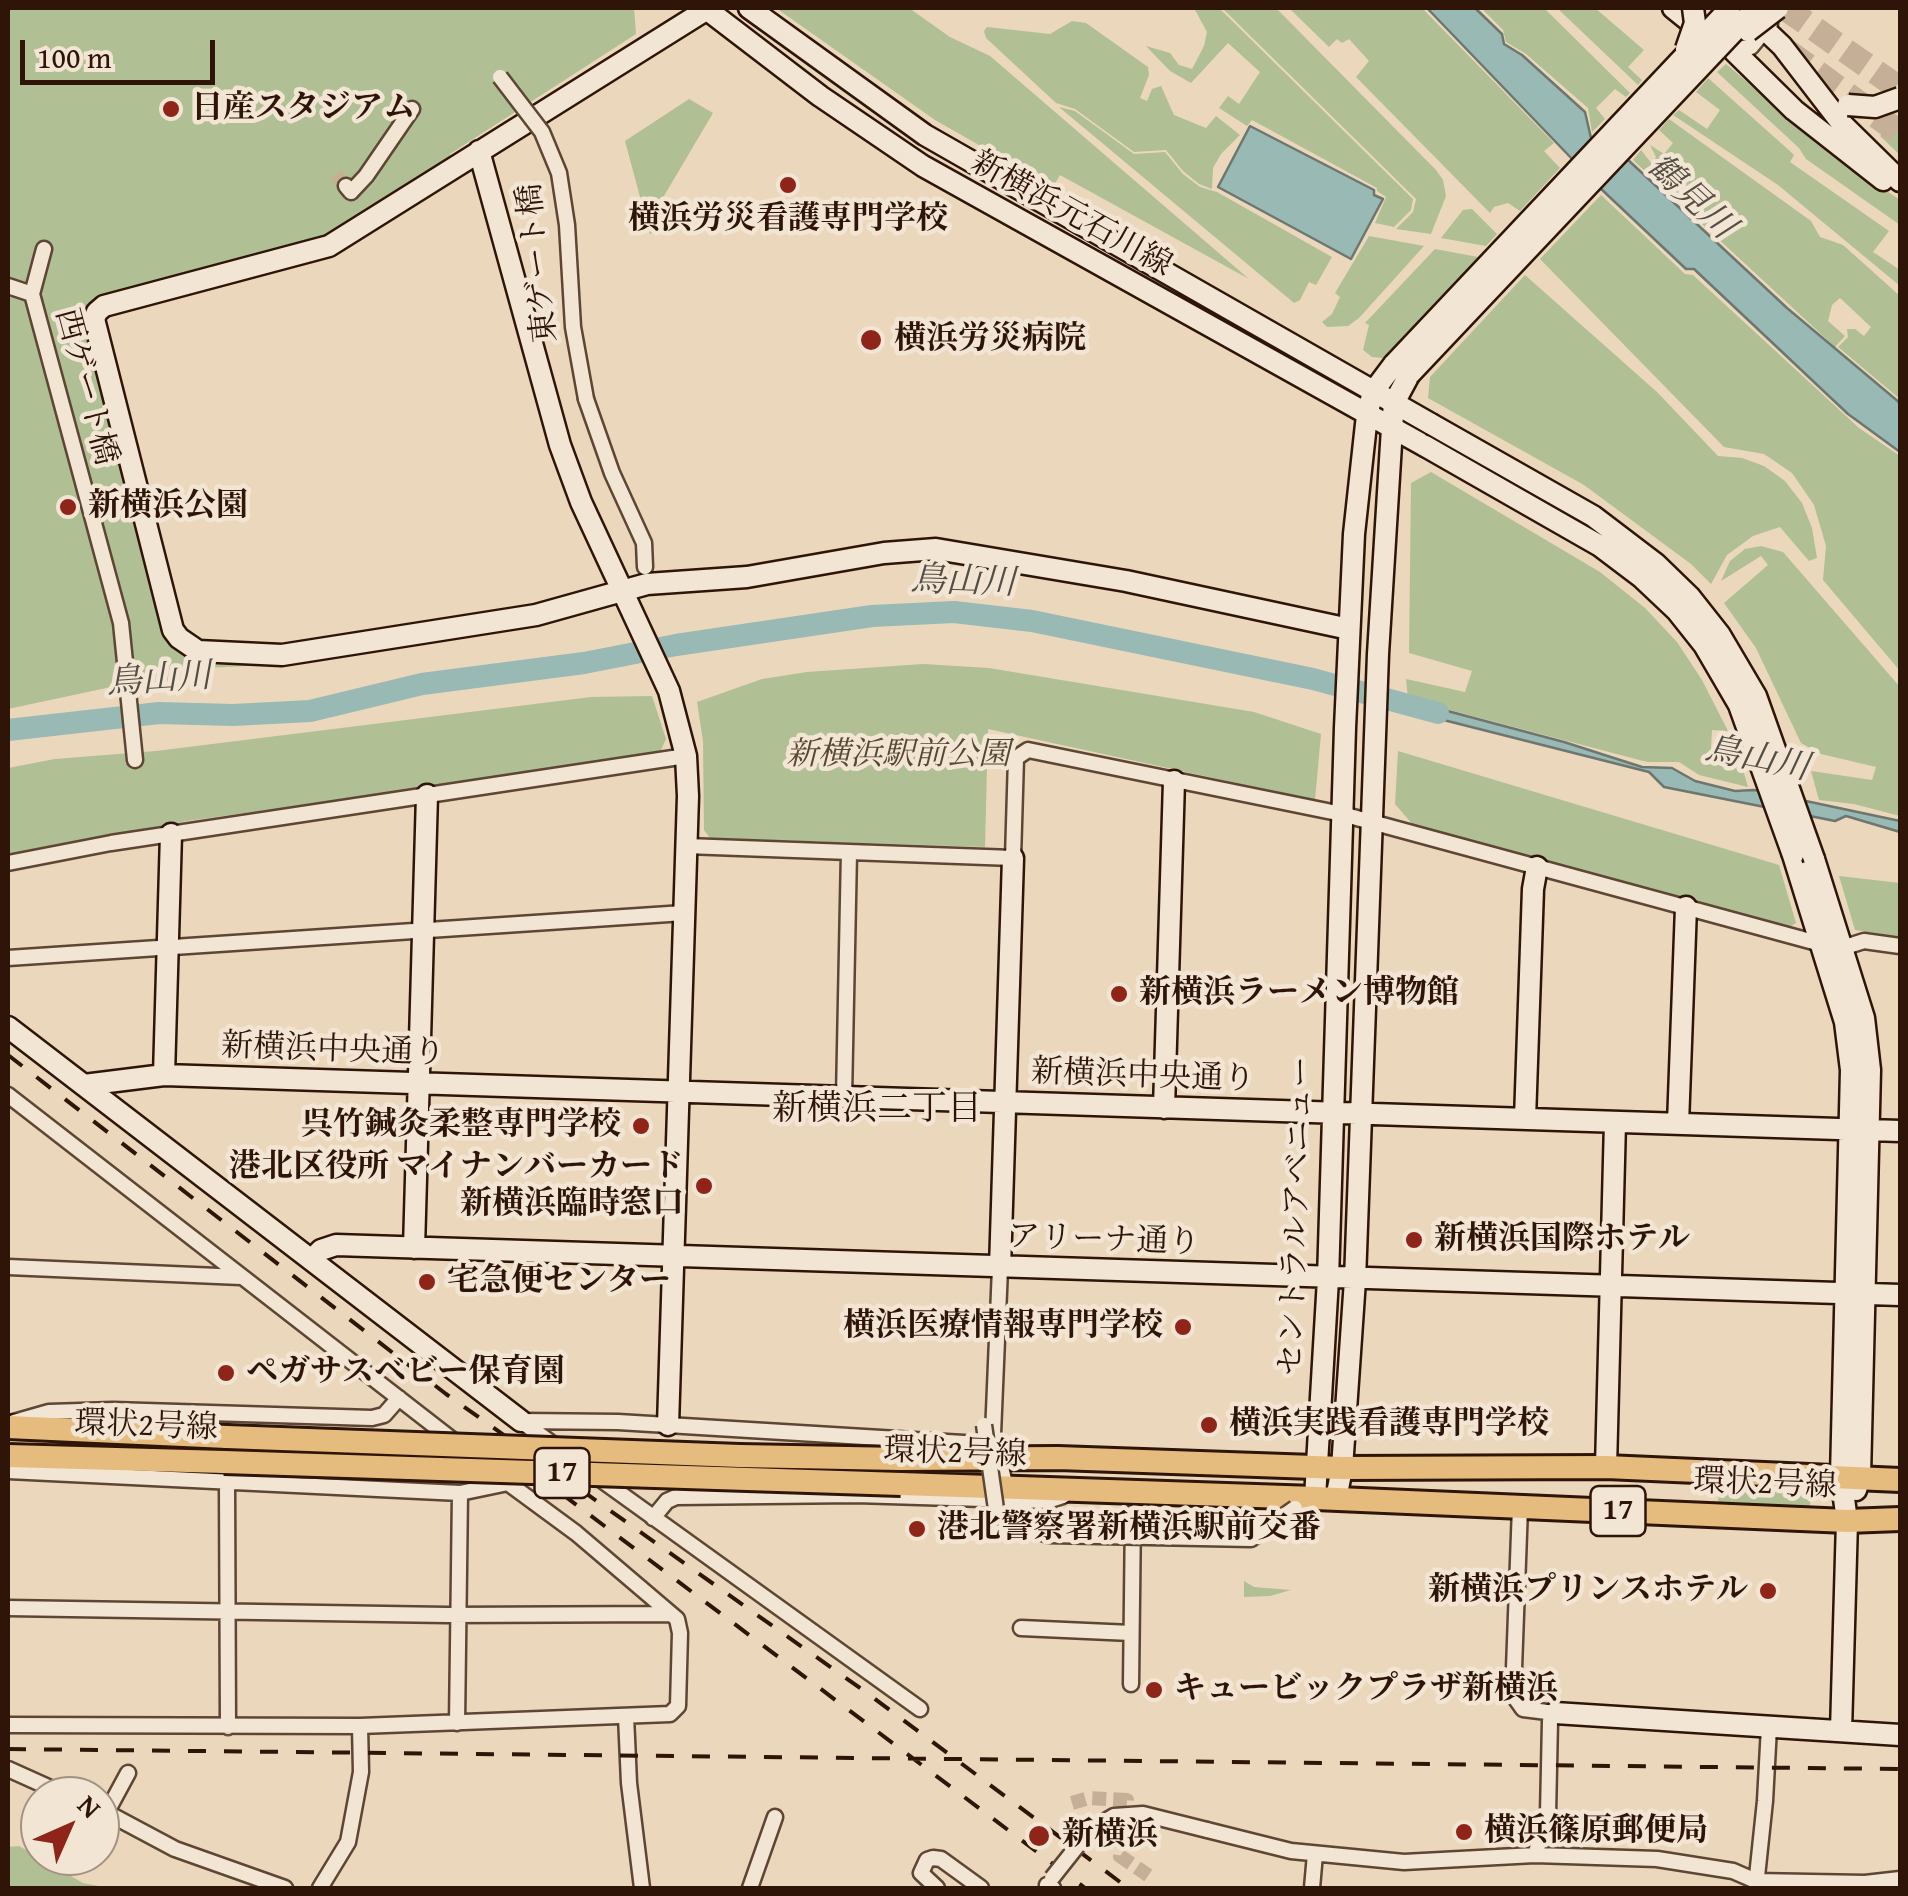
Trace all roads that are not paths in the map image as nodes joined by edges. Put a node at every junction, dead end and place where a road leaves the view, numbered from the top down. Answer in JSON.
{"nodes":[{"id":1,"x":707,"y":8,"type":"edge"},
{"id":2,"x":749,"y":8,"type":"edge"},
{"id":3,"x":1673,"y":8,"type":"edge"},
{"id":4,"x":1693,"y":8,"type":"edge"},
{"id":5,"x":1730,"y":8,"type":"edge"},
{"id":6,"x":1742,"y":8,"type":"edge"},
{"id":7,"x":1756,"y":8,"type":"edge"},
{"id":8,"x":1780,"y":8,"type":"edge"},
{"id":9,"x":1766,"y":30,"type":"junction"},
{"id":10,"x":1730,"y":50,"type":"junction"},
{"id":11,"x":1688,"y":66,"type":"junction"},
{"id":12,"x":1801,"y":72,"type":"junction"},
{"id":13,"x":500,"y":77,"type":"dead end"},
{"id":14,"x":1900,"y":98,"type":"edge"},
{"id":15,"x":412,"y":109,"type":"dead end"},
{"id":16,"x":479,"y":151,"type":"junction"},
{"id":17,"x":1900,"y":181,"type":"edge"},
{"id":18,"x":346,"y":186,"type":"dead end"},
{"id":19,"x":1900,"y":193,"type":"edge"},
{"id":20,"x":44,"y":250,"type":"dead end"},
{"id":21,"x":8,"y":286,"type":"edge"},
{"id":22,"x":32,"y":294,"type":"junction"},
{"id":23,"x":1401,"y":370,"type":"junction"},
{"id":24,"x":1374,"y":392,"type":"junction"},
{"id":25,"x":1394,"y":403,"type":"junction"},
{"id":26,"x":1366,"y":415,"type":"junction"},
{"id":27,"x":1392,"y":428,"type":"junction"},
{"id":28,"x":645,"y":567,"type":"dead end"},
{"id":29,"x":622,"y":591,"type":"junction"},
{"id":30,"x":1348,"y":638,"type":"junction"},
{"id":31,"x":134,"y":754,"type":"dead end"},
{"id":32,"x":686,"y":756,"type":"junction"},
{"id":33,"x":1174,"y":782,"type":"junction"},
{"id":34,"x":428,"y":796,"type":"junction"},
{"id":35,"x":1342,"y":814,"type":"junction"},
{"id":36,"x":1372,"y":822,"type":"junction"},
{"id":37,"x":171,"y":834,"type":"junction"},
{"id":38,"x":686,"y":846,"type":"junction"},
{"id":39,"x":849,"y":852,"type":"junction"},
{"id":40,"x":1012,"y":858,"type":"junction"},
{"id":41,"x":8,"y":863,"type":"edge"},
{"id":42,"x":1537,"y":867,"type":"junction"},
{"id":43,"x":1686,"y":908,"type":"junction"},
{"id":44,"x":684,"y":913,"type":"junction"},
{"id":45,"x":424,"y":930,"type":"junction"},
{"id":46,"x":1831,"y":946,"type":"junction"},
{"id":47,"x":1900,"y":946,"type":"edge"},
{"id":48,"x":169,"y":947,"type":"junction"},
{"id":49,"x":8,"y":958,"type":"edge"},
{"id":50,"x":8,"y":1027,"type":"edge"},
{"id":51,"x":164,"y":1076,"type":"junction"},
{"id":52,"x":419,"y":1084,"type":"junction"},
{"id":53,"x":84,"y":1086,"type":"junction"},
{"id":54,"x":678,"y":1092,"type":"junction"},
{"id":55,"x":8,"y":1096,"type":"edge"},
{"id":56,"x":844,"y":1097,"type":"junction"},
{"id":57,"x":1005,"y":1102,"type":"junction"},
{"id":58,"x":1164,"y":1108,"type":"junction"},
{"id":59,"x":1333,"y":1113,"type":"junction"},
{"id":60,"x":1364,"y":1114,"type":"junction"},
{"id":61,"x":1525,"y":1120,"type":"junction"},
{"id":62,"x":1615,"y":1122,"type":"junction"},
{"id":63,"x":1678,"y":1124,"type":"junction"},
{"id":64,"x":1860,"y":1130,"type":"junction"},
{"id":65,"x":1900,"y":1131,"type":"edge"},
{"id":66,"x":414,"y":1248,"type":"junction"},
{"id":67,"x":673,"y":1256,"type":"junction"},
{"id":68,"x":311,"y":1260,"type":"junction"},
{"id":69,"x":8,"y":1267,"type":"edge"},
{"id":70,"x":1000,"y":1268,"type":"junction"},
{"id":71,"x":241,"y":1278,"type":"junction"},
{"id":72,"x":1328,"y":1279,"type":"junction"},
{"id":73,"x":1355,"y":1280,"type":"junction"},
{"id":74,"x":1611,"y":1288,"type":"junction"},
{"id":75,"x":1855,"y":1294,"type":"junction"},
{"id":76,"x":1900,"y":1296,"type":"edge"},
{"id":77,"x":399,"y":1398,"type":"junction"},
{"id":78,"x":521,"y":1421,"type":"junction"},
{"id":79,"x":984,"y":1424,"type":"dead end"},
{"id":80,"x":8,"y":1425,"type":"edge"},
{"id":81,"x":668,"y":1425,"type":"junction"},
{"id":82,"x":8,"y":1456,"type":"edge"},
{"id":83,"x":997,"y":1460,"type":"junction"},
{"id":84,"x":1316,"y":1467,"type":"junction"},
{"id":85,"x":1606,"y":1467,"type":"junction"},
{"id":86,"x":1342,"y":1468,"type":"junction"},
{"id":87,"x":8,"y":1472,"type":"edge"},
{"id":88,"x":226,"y":1472,"type":"junction"},
{"id":89,"x":1850,"y":1476,"type":"junction"},
{"id":90,"x":1900,"y":1480,"type":"edge"},
{"id":91,"x":508,"y":1484,"type":"junction"},
{"id":92,"x":1006,"y":1488,"type":"junction"},
{"id":93,"x":1082,"y":1490,"type":"junction"},
{"id":94,"x":460,"y":1493,"type":"junction"},
{"id":95,"x":1315,"y":1502,"type":"junction"},
{"id":96,"x":1520,"y":1507,"type":"junction"},
{"id":97,"x":1133,"y":1514,"type":"dead end"},
{"id":98,"x":654,"y":1518,"type":"junction"},
{"id":99,"x":1900,"y":1519,"type":"edge"},
{"id":100,"x":1847,"y":1521,"type":"junction"},
{"id":101,"x":1133,"y":1537,"type":"junction"},
{"id":102,"x":8,"y":1608,"type":"edge"},
{"id":103,"x":228,"y":1612,"type":"junction"},
{"id":104,"x":670,"y":1614,"type":"junction"},
{"id":105,"x":457,"y":1615,"type":"junction"},
{"id":106,"x":1021,"y":1628,"type":"dead end"},
{"id":107,"x":1131,"y":1632,"type":"junction"},
{"id":108,"x":1130,"y":1684,"type":"dead end"},
{"id":109,"x":920,"y":1709,"type":"dead end"},
{"id":110,"x":1554,"y":1713,"type":"junction"},
{"id":111,"x":626,"y":1716,"type":"junction"},
{"id":112,"x":457,"y":1723,"type":"junction"},
{"id":113,"x":8,"y":1725,"type":"edge"},
{"id":114,"x":360,"y":1726,"type":"junction"},
{"id":115,"x":228,"y":1727,"type":"junction"},
{"id":116,"x":1769,"y":1727,"type":"junction"},
{"id":117,"x":1842,"y":1732,"type":"junction"},
{"id":118,"x":1900,"y":1735,"type":"edge"},
{"id":119,"x":128,"y":1773,"type":"dead end"},
{"id":120,"x":120,"y":1785,"type":"edge"},
{"id":121,"x":775,"y":1817,"type":"dead end"},
{"id":122,"x":120,"y":1821,"type":"edge"},
{"id":123,"x":1314,"y":1854,"type":"junction"},
{"id":124,"x":1535,"y":1855,"type":"junction"},
{"id":125,"x":1900,"y":1879,"type":"edge"},
{"id":126,"x":1756,"y":1884,"type":"edge"},
{"id":127,"x":1049,"y":1885,"type":"edge"},
{"id":128,"x":1866,"y":1886,"type":"edge"},
{"id":129,"x":931,"y":1887,"type":"edge"},
{"id":130,"x":286,"y":1888,"type":"edge"},
{"id":131,"x":320,"y":1888,"type":"edge"},
{"id":132,"x":642,"y":1888,"type":"edge"},
{"id":133,"x":750,"y":1888,"type":"edge"},
{"id":134,"x":981,"y":1888,"type":"edge"},
{"id":135,"x":1312,"y":1888,"type":"edge"}],
"edges":[{"from":1,"to":16,"type":"street"},
{"from":1,"to":26,"type":"street","name":"新横浜元石川線"},
{"from":2,"to":24,"type":"street","name":"新横浜元石川線"},
{"from":3,"to":10,"type":"street"},
{"from":4,"to":11,"type":"street","bridge":true},
{"from":5,"to":11,"type":"street","bridge":true},
{"from":6,"to":9,"type":"street"},
{"from":7,"to":11,"type":"street","bridge":true},
{"from":8,"to":9,"type":"street"},
{"from":8,"to":11,"type":"street","bridge":true},
{"from":9,"to":10,"type":"street"},
{"from":9,"to":12,"type":"street"},
{"from":10,"to":19,"type":"street"},
{"from":11,"to":23,"type":"street","bridge":true},
{"from":12,"to":14,"type":"street","bridge":true},
{"from":12,"to":17,"type":"street"},
{"from":13,"to":28,"type":"street","name":"東ゲート橋","bridge":true},
{"from":15,"to":18,"type":"street"},
{"from":16,"to":29,"type":"street"},
{"from":16,"to":29,"type":"street"},
{"from":20,"to":22,"type":"street"},
{"from":21,"to":22,"type":"street"},
{"from":22,"to":31,"type":"street","name":"西ゲート橋"},
{"from":23,"to":24,"type":"street","name":"セントラルアベニュー"},
{"from":23,"to":25,"type":"street"},
{"from":24,"to":25,"type":"street","name":"新横浜元石川線"},
{"from":24,"to":26,"type":"street","name":"セントラルアベニュー"},
{"from":25,"to":27,"type":"street","name":"セントラルアベニュー"},
{"from":25,"to":46,"type":"street","name":"新横浜元石川線","bridge":true},
{"from":26,"to":27,"type":"street","name":"新横浜元石川線"},
{"from":26,"to":30,"type":"street","name":"セントラルアベニュー"},
{"from":27,"to":36,"type":"street","name":"セントラルアベニュー"},
{"from":27,"to":46,"type":"street","name":"新横浜元石川線","bridge":true},
{"from":29,"to":30,"type":"street"},
{"from":29,"to":32,"type":"street"},
{"from":30,"to":35,"type":"street","name":"セントラルアベニュー"},
{"from":32,"to":34,"type":"street"},
{"from":32,"to":38,"type":"street"},
{"from":33,"to":35,"type":"street"},
{"from":33,"to":40,"type":"street"},
{"from":33,"to":58,"type":"street"},
{"from":34,"to":37,"type":"street"},
{"from":34,"to":45,"type":"street"},
{"from":35,"to":36,"type":"street"},
{"from":35,"to":59,"type":"street","name":"セントラルアベニュー"},
{"from":36,"to":42,"type":"street"},
{"from":36,"to":60,"type":"street","name":"セントラルアベニュー"},
{"from":37,"to":41,"type":"street"},
{"from":37,"to":48,"type":"street"},
{"from":38,"to":39,"type":"street"},
{"from":38,"to":44,"type":"street"},
{"from":39,"to":40,"type":"street"},
{"from":39,"to":56,"type":"street"},
{"from":40,"to":57,"type":"street"},
{"from":42,"to":43,"type":"street"},
{"from":42,"to":61,"type":"street"},
{"from":43,"to":46,"type":"street"},
{"from":43,"to":63,"type":"street"},
{"from":44,"to":45,"type":"street"},
{"from":44,"to":54,"type":"street"},
{"from":45,"to":48,"type":"street"},
{"from":45,"to":52,"type":"street"},
{"from":46,"to":47,"type":"street"},
{"from":46,"to":64,"type":"street"},
{"from":48,"to":49,"type":"street"},
{"from":48,"to":51,"type":"street"},
{"from":50,"to":53,"type":"street"},
{"from":51,"to":52,"type":"street","name":"新横浜中央通り"},
{"from":51,"to":53,"type":"street","name":"新横浜中央通り"},
{"from":52,"to":54,"type":"street","name":"新横浜中央通り"},
{"from":52,"to":66,"type":"street"},
{"from":53,"to":68,"type":"street"},
{"from":54,"to":56,"type":"street","name":"新横浜中央通り"},
{"from":54,"to":67,"type":"street"},
{"from":55,"to":71,"type":"street"},
{"from":56,"to":57,"type":"street","name":"新横浜中央通り"},
{"from":57,"to":58,"type":"street","name":"新横浜中央通り"},
{"from":57,"to":70,"type":"street"},
{"from":58,"to":59,"type":"street","name":"新横浜中央通り"},
{"from":59,"to":60,"type":"street","name":"新横浜中央通り"},
{"from":59,"to":72,"type":"street","name":"セントラルアベニュー"},
{"from":60,"to":61,"type":"street","name":"新横浜中央通り"},
{"from":60,"to":73,"type":"street","name":"セントラルアベニュー"},
{"from":61,"to":62,"type":"street","name":"新横浜中央通り"},
{"from":62,"to":63,"type":"street","name":"新横浜中央通り"},
{"from":62,"to":74,"type":"street"},
{"from":63,"to":64,"type":"street","name":"新横浜中央通り"},
{"from":64,"to":65,"type":"street","name":"新横浜中央通り"},
{"from":64,"to":75,"type":"street"},
{"from":66,"to":67,"type":"street","name":"アリーナ通り"},
{"from":66,"to":68,"type":"street","name":"アリーナ通り"},
{"from":67,"to":70,"type":"street","name":"アリーナ通り"},
{"from":67,"to":81,"type":"street"},
{"from":68,"to":78,"type":"street"},
{"from":69,"to":71,"type":"street"},
{"from":70,"to":72,"type":"street","name":"アリーナ通り"},
{"from":70,"to":83,"type":"street"},
{"from":71,"to":77,"type":"street"},
{"from":72,"to":73,"type":"street","name":"アリーナ通り"},
{"from":72,"to":84,"type":"street","name":"セントラルアベニュー"},
{"from":73,"to":74,"type":"street","name":"アリーナ通り"},
{"from":73,"to":86,"type":"street","name":"セントラルアベニュー"},
{"from":74,"to":75,"type":"street","name":"アリーナ通り"},
{"from":74,"to":85,"type":"street"},
{"from":75,"to":76,"type":"street","name":"アリーナ通り"},
{"from":75,"to":89,"type":"street"},
{"from":77,"to":80,"type":"street"},
{"from":77,"to":91,"type":"street"},
{"from":78,"to":81,"type":"street"},
{"from":78,"to":98,"type":"street"},
{"from":79,"to":101,"type":"street","bridge":true},
{"from":80,"to":83,"type":"main road","name":"環状2号線","number":"17","bridge":true},
{"from":81,"to":83,"type":"street"},
{"from":82,"to":88,"type":"main road","name":"環状2号線","number":"17"},
{"from":83,"to":84,"type":"main road","name":"環状2号線","number":"17"},
{"from":83,"to":92,"type":"street"},
{"from":84,"to":86,"type":"main road","name":"環状2号線","number":"17"},
{"from":84,"to":95,"type":"street","name":"セントラルアベニュー"},
{"from":85,"to":86,"type":"main road","name":"環状2号線","number":"17"},
{"from":85,"to":89,"type":"main road","name":"環状2号線","number":"17"},
{"from":86,"to":95,"type":"street","name":"セントラルアベニュー"},
{"from":87,"to":88,"type":"street"},
{"from":88,"to":92,"type":"main road","name":"環状2号線","number":"17","bridge":true},
{"from":88,"to":94,"type":"street"},
{"from":88,"to":103,"type":"street"},
{"from":89,"to":90,"type":"main road","name":"環状2号線","number":"17"},
{"from":89,"to":100,"type":"street"},
{"from":91,"to":94,"type":"street"},
{"from":91,"to":104,"type":"street"},
{"from":92,"to":93,"type":"main road","name":"環状2号線","number":"17"},
{"from":93,"to":95,"type":"main road","name":"環状2号線","number":"17"},
{"from":93,"to":98,"type":"street"},
{"from":94,"to":105,"type":"street"},
{"from":95,"to":96,"type":"main road","name":"環状2号線","number":"17"},
{"from":95,"to":101,"type":"street","bridge":true},
{"from":96,"to":100,"type":"main road","name":"環状2号線","number":"17"},
{"from":96,"to":110,"type":"street"},
{"from":97,"to":101,"type":"street"},
{"from":98,"to":109,"type":"street"},
{"from":99,"to":100,"type":"main road","name":"環状2号線","number":"17"},
{"from":100,"to":117,"type":"street"},
{"from":101,"to":107,"type":"street"},
{"from":102,"to":103,"type":"street"},
{"from":103,"to":105,"type":"street"},
{"from":103,"to":115,"type":"street"},
{"from":104,"to":105,"type":"street"},
{"from":104,"to":111,"type":"street"},
{"from":105,"to":112,"type":"street"},
{"from":106,"to":107,"type":"street"},
{"from":107,"to":108,"type":"street"},
{"from":110,"to":116,"type":"street"},
{"from":110,"to":124,"type":"street"},
{"from":111,"to":112,"type":"street"},
{"from":111,"to":132,"type":"street"},
{"from":112,"to":114,"type":"street"},
{"from":113,"to":115,"type":"street"},
{"from":114,"to":115,"type":"street"},
{"from":114,"to":131,"type":"street"},
{"from":116,"to":117,"type":"street"},
{"from":116,"to":126,"type":"street"},
{"from":117,"to":118,"type":"street"},
{"from":119,"to":120,"type":"street"},
{"from":121,"to":133,"type":"street"},
{"from":122,"to":130,"type":"street"},
{"from":123,"to":124,"type":"street"},
{"from":123,"to":127,"type":"street","bridge":true},
{"from":123,"to":135,"type":"street"},
{"from":124,"to":126,"type":"street"},
{"from":125,"to":128,"type":"street"},
{"from":126,"to":128,"type":"street"},
{"from":129,"to":134,"type":"street"}]}
